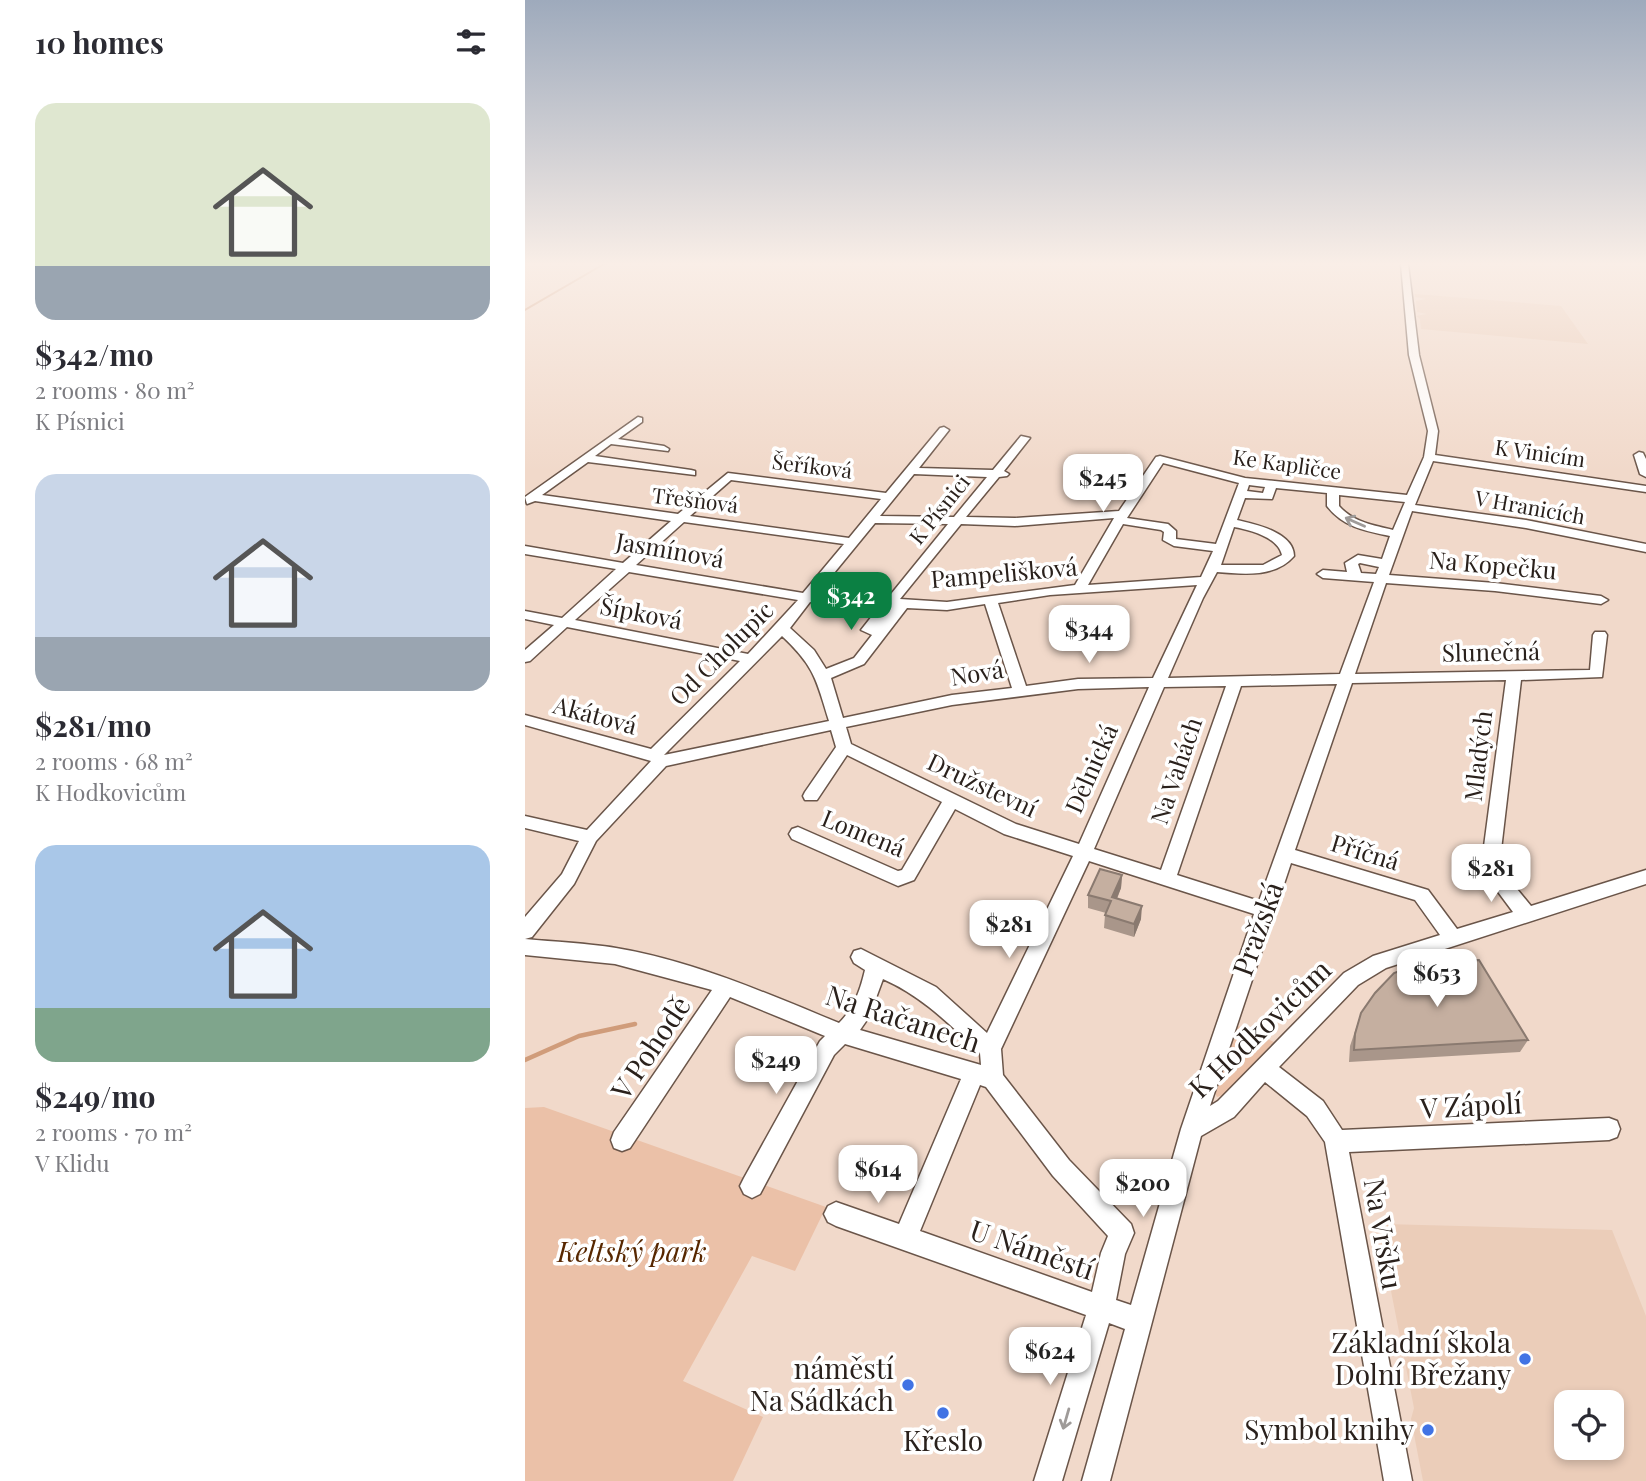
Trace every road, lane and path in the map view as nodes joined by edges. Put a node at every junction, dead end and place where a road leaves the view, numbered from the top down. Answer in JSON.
{"nodes":[{"id":1,"x":1412,"y":333,"type":"edge"},
{"id":2,"x":638,"y":420,"type":"dead end"},
{"id":3,"x":944,"y":430,"type":"dead end"},
{"id":4,"x":1025,"y":438,"type":"dead end"},
{"id":5,"x":609,"y":441,"type":"junction"},
{"id":6,"x":664,"y":449,"type":"dead end"},
{"id":7,"x":1639,"y":455,"type":"dead end"},
{"id":8,"x":1429,"y":457,"type":"junction"},
{"id":9,"x":586,"y":458,"type":"junction"},
{"id":10,"x":911,"y":471,"type":"junction"},
{"id":11,"x":691,"y":473,"type":"dead end"},
{"id":12,"x":996,"y":474,"type":"junction"},
{"id":13,"x":1646,"y":474,"type":"edge"},
{"id":14,"x":1245,"y":481,"type":"junction"},
{"id":15,"x":1271,"y":485,"type":"junction"},
{"id":16,"x":1646,"y":489,"type":"edge"},
{"id":17,"x":1333,"y":491,"type":"junction"},
{"id":18,"x":1240,"y":494,"type":"junction"},
{"id":19,"x":890,"y":497,"type":"junction"},
{"id":20,"x":529,"y":500,"type":"edge"},
{"id":21,"x":1409,"y":503,"type":"junction"},
{"id":22,"x":1121,"y":517,"type":"junction"},
{"id":23,"x":682,"y":519,"type":"junction"},
{"id":24,"x":873,"y":519,"type":"junction"},
{"id":25,"x":958,"y":521,"type":"junction"},
{"id":26,"x":1228,"y":522,"type":"junction"},
{"id":27,"x":1397,"y":534,"type":"junction"},
{"id":28,"x":854,"y":542,"type":"junction"},
{"id":29,"x":1219,"y":548,"type":"junction"},
{"id":30,"x":1646,"y":548,"type":"edge"},
{"id":31,"x":525,"y":550,"type":"edge"},
{"id":32,"x":628,"y":567,"type":"junction"},
{"id":33,"x":1383,"y":572,"type":"junction"},
{"id":34,"x":1323,"y":574,"type":"dead end"},
{"id":35,"x":1209,"y":575,"type":"junction"},
{"id":36,"x":1358,"y":578,"type":"junction"},
{"id":37,"x":1079,"y":589,"type":"junction"},
{"id":38,"x":807,"y":598,"type":"junction"},
{"id":39,"x":991,"y":599,"type":"junction"},
{"id":40,"x":1601,"y":600,"type":"dead end"},
{"id":41,"x":897,"y":603,"type":"junction"},
{"id":42,"x":525,"y":615,"type":"edge"},
{"id":43,"x":565,"y":623,"type":"junction"},
{"id":44,"x":782,"y":628,"type":"junction"},
{"id":45,"x":1599,"y":635,"type":"dead end"},
{"id":46,"x":525,"y":658,"type":"edge"},
{"id":47,"x":748,"y":658,"type":"junction"},
{"id":48,"x":1514,"y":675,"type":"junction"},
{"id":49,"x":823,"y":676,"type":"junction"},
{"id":50,"x":1347,"y":678,"type":"junction"},
{"id":51,"x":1235,"y":679,"type":"junction"},
{"id":52,"x":1161,"y":680,"type":"junction"},
{"id":53,"x":1020,"y":690,"type":"junction"},
{"id":54,"x":525,"y":720,"type":"edge"},
{"id":55,"x":838,"y":724,"type":"junction"},
{"id":56,"x":844,"y":747,"type":"junction"},
{"id":57,"x":658,"y":758,"type":"junction"},
{"id":58,"x":811,"y":796,"type":"dead end"},
{"id":59,"x":951,"y":801,"type":"junction"},
{"id":60,"x":525,"y":822,"type":"edge"},
{"id":61,"x":798,"y":834,"type":"dead end"},
{"id":62,"x":590,"y":836,"type":"junction"},
{"id":63,"x":1083,"y":854,"type":"junction"},
{"id":64,"x":1285,"y":854,"type":"junction"},
{"id":65,"x":1646,"y":877,"type":"edge"},
{"id":66,"x":1165,"y":880,"type":"junction"},
{"id":67,"x":1265,"y":910,"type":"junction"},
{"id":68,"x":1526,"y":914,"type":"junction"},
{"id":69,"x":525,"y":930,"type":"edge"},
{"id":70,"x":1452,"y":937,"type":"junction"},
{"id":71,"x":525,"y":947,"type":"edge"},
{"id":72,"x":726,"y":986,"type":"junction"},
{"id":73,"x":840,"y":1033,"type":"junction"},
{"id":74,"x":991,"y":1049,"type":"junction"},
{"id":75,"x":1264,"y":1069,"type":"junction"},
{"id":76,"x":983,"y":1076,"type":"junction"},
{"id":77,"x":1192,"y":1129,"type":"junction"},
{"id":78,"x":1609,"y":1129,"type":"dead end"},
{"id":79,"x":622,"y":1140,"type":"dead end"},
{"id":80,"x":1336,"y":1141,"type":"junction"},
{"id":81,"x":752,"y":1186,"type":"dead end"},
{"id":82,"x":836,"y":1214,"type":"dead end"},
{"id":83,"x":905,"y":1238,"type":"junction"},
{"id":84,"x":1101,"y":1308,"type":"junction"},
{"id":85,"x":1139,"y":1321,"type":"junction"},
{"id":86,"x":1048,"y":1481,"type":"edge"},
{"id":87,"x":1096,"y":1481,"type":"edge"},
{"id":88,"x":1398,"y":1481,"type":"edge"}],
"edges":[{"from":1,"to":8,"type":"street","name":"Pražská"},
{"from":2,"to":5,"type":"street"},
{"from":3,"to":10,"type":"street","name":"Od Cholupic"},
{"from":4,"to":12,"type":"street","name":"K Písnici"},
{"from":5,"to":6,"type":"street"},
{"from":5,"to":9,"type":"street"},
{"from":7,"to":13,"type":"street"},
{"from":8,"to":16,"type":"street","name":"K Vinicím"},
{"from":8,"to":21,"type":"street","name":"Pražská"},
{"from":9,"to":11,"type":"street"},
{"from":9,"to":20,"type":"street"},
{"from":10,"to":12,"type":"street"},
{"from":10,"to":19,"type":"street","name":"Od Cholupic"},
{"from":12,"to":25,"type":"street","name":"K Písnici"},
{"from":14,"to":15,"type":"street","name":"Ke Kapličce"},
{"from":14,"to":18,"type":"street","name":"Dělnická"},
{"from":14,"to":22,"type":"street","name":"Ke Kapličce"},
{"from":15,"to":17,"type":"street","name":"Ke Kapličce"},
{"from":15,"to":18,"type":"street"},
{"from":17,"to":21,"type":"street","name":"Ke Kapličce"},
{"from":27,"to":17,"type":"street","one_way":true},
{"from":18,"to":26,"type":"street","name":"Dělnická"},
{"from":19,"to":23,"type":"street","name":"Šeříková"},
{"from":19,"to":24,"type":"street","name":"Od Cholupic"},
{"from":20,"to":23,"type":"street","name":"Třešňová"},
{"from":21,"to":27,"type":"street","name":"Pražská"},
{"from":21,"to":30,"type":"street","name":"V Hranicích"},
{"from":22,"to":25,"type":"street"},
{"from":22,"to":29,"type":"street"},
{"from":22,"to":37,"type":"street"},
{"from":23,"to":28,"type":"street","name":"Třešňová"},
{"from":23,"to":32,"type":"street"},
{"from":24,"to":25,"type":"street"},
{"from":24,"to":28,"type":"street","name":"Od Cholupic"},
{"from":25,"to":41,"type":"street","name":"K Písnici"},
{"from":26,"to":29,"type":"street","name":"Dělnická"},
{"from":26,"to":35,"type":"street","name":"Pampelišková"},
{"from":27,"to":33,"type":"street","name":"Pražská"},
{"from":28,"to":38,"type":"street","name":"Od Cholupic"},
{"from":29,"to":35,"type":"street","name":"Dělnická"},
{"from":31,"to":32,"type":"street","name":"Jasmínová"},
{"from":32,"to":38,"type":"street","name":"Jasmínová"},
{"from":32,"to":43,"type":"street"},
{"from":33,"to":36,"type":"street"},
{"from":33,"to":36,"type":"street"},
{"from":33,"to":40,"type":"street","name":"Na Kopečku"},
{"from":33,"to":50,"type":"street","name":"Pražská"},
{"from":34,"to":36,"type":"street"},
{"from":35,"to":37,"type":"street","name":"Pampelišková"},
{"from":35,"to":52,"type":"street","name":"Dělnická"},
{"from":37,"to":39,"type":"street","name":"Pampelišková"},
{"from":38,"to":41,"type":"street","name":"Pampelišková"},
{"from":38,"to":44,"type":"street","name":"Od Cholupic"},
{"from":39,"to":41,"type":"street","name":"Pampelišková"},
{"from":39,"to":53,"type":"street"},
{"from":41,"to":49,"type":"street","name":"K Písnici"},
{"from":42,"to":43,"type":"street","name":"Šípková"},
{"from":43,"to":46,"type":"street"},
{"from":43,"to":47,"type":"street","name":"Šípková"},
{"from":44,"to":47,"type":"street","name":"Od Cholupic"},
{"from":44,"to":49,"type":"street"},
{"from":45,"to":48,"type":"street","name":"Slunečná"},
{"from":47,"to":57,"type":"street","name":"Od Cholupic"},
{"from":48,"to":50,"type":"street","name":"Slunečná"},
{"from":48,"to":68,"type":"street","name":"Mladých"},
{"from":49,"to":55,"type":"street"},
{"from":50,"to":51,"type":"street","name":"Nová"},
{"from":50,"to":64,"type":"street","name":"Pražská"},
{"from":51,"to":52,"type":"street","name":"Nová"},
{"from":51,"to":66,"type":"street","name":"Na Vahách"},
{"from":52,"to":53,"type":"street","name":"Nová"},
{"from":52,"to":63,"type":"street","name":"Dělnická"},
{"from":53,"to":55,"type":"street","name":"Nová"},
{"from":54,"to":57,"type":"street","name":"Akátová"},
{"from":55,"to":56,"type":"street"},
{"from":55,"to":57,"type":"street","name":"Nová"},
{"from":56,"to":58,"type":"street"},
{"from":56,"to":59,"type":"street","name":"Družstevní"},
{"from":57,"to":62,"type":"street","name":"Od Cholupic"},
{"from":59,"to":61,"type":"street","name":"Lomená"},
{"from":59,"to":63,"type":"street","name":"Družstevní"},
{"from":60,"to":62,"type":"street"},
{"from":62,"to":69,"type":"street"},
{"from":63,"to":66,"type":"street","name":"Družstevní"},
{"from":63,"to":74,"type":"street","name":"Dělnická"},
{"from":64,"to":67,"type":"street","name":"Pražská"},
{"from":64,"to":70,"type":"street","name":"Příčná"},
{"from":65,"to":68,"type":"street","name":"K Hodkovicům"},
{"from":66,"to":67,"type":"street","name":"Družstevní"},
{"from":67,"to":77,"type":"street","name":"Pražská"},
{"from":68,"to":70,"type":"street","name":"K Hodkovicům"},
{"from":70,"to":75,"type":"street","name":"K Hodkovicům"},
{"from":71,"to":72,"type":"street","name":"Na Račanech"},
{"from":72,"to":73,"type":"street","name":"Na Račanech"},
{"from":72,"to":79,"type":"street","name":"V Pohodě"},
{"from":73,"to":74,"type":"street"},
{"from":73,"to":76,"type":"street","name":"Na Račanech"},
{"from":73,"to":81,"type":"street"},
{"from":74,"to":76,"type":"street","name":"Dělnická"},
{"from":75,"to":77,"type":"street","name":"K Hodkovicům"},
{"from":75,"to":80,"type":"street","name":"Na Vršku"},
{"from":76,"to":83,"type":"street"},
{"from":76,"to":84,"type":"street","name":"Na Račanech"},
{"from":77,"to":85,"type":"street","name":"Pražská"},
{"from":78,"to":80,"type":"street","name":"V Zápolí"},
{"from":80,"to":88,"type":"street","name":"Na Vršku"},
{"from":82,"to":83,"type":"street","name":"U Náměstí"},
{"from":83,"to":84,"type":"street","name":"U Náměstí"},
{"from":84,"to":85,"type":"street","name":"U Náměstí"},
{"from":84,"to":86,"type":"street","one_way":true},
{"from":85,"to":87,"type":"street","name":"Pražská"}]}
